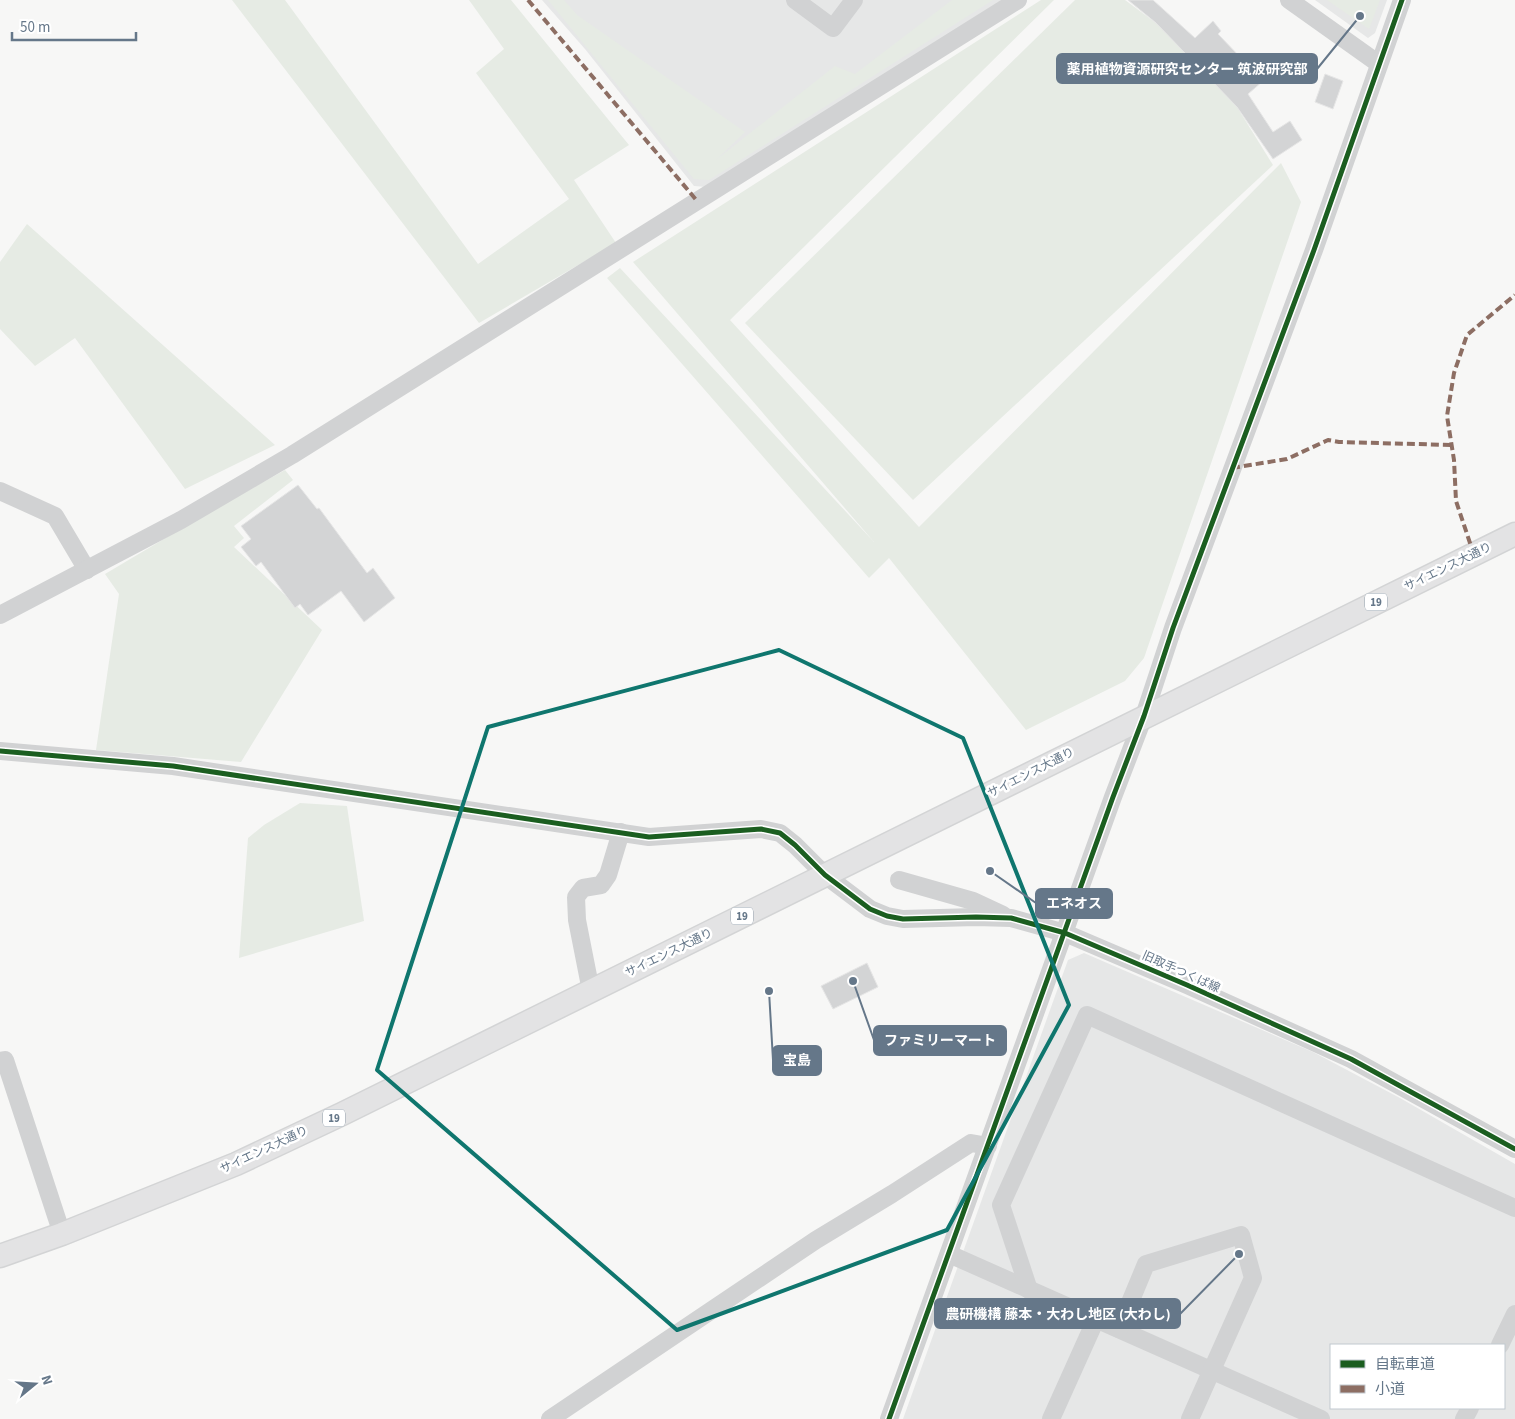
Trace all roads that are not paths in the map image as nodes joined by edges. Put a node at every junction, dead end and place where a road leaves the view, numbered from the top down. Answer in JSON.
{"nodes":[{"id":1,"x":795,"y":0,"type":"edge"},
{"id":2,"x":854,"y":0,"type":"edge"},
{"id":3,"x":1018,"y":0,"type":"edge"},
{"id":4,"x":1289,"y":0,"type":"edge"},
{"id":5,"x":1402,"y":0,"type":"edge"},
{"id":6,"x":1379,"y":64,"type":"junction"},
{"id":7,"x":0,"y":491,"type":"edge"},
{"id":8,"x":1515,"y":534,"type":"edge"},
{"id":9,"x":86,"y":570,"type":"junction"},
{"id":10,"x":0,"y":615,"type":"edge"},
{"id":11,"x":1144,"y":716,"type":"junction"},
{"id":12,"x":0,"y":751,"type":"edge"},
{"id":13,"x":622,"y":832,"type":"junction"},
{"id":14,"x":825,"y":875,"type":"junction"},
{"id":15,"x":899,"y":880,"type":"dead end"},
{"id":16,"x":1011,"y":918,"type":"junction"},
{"id":17,"x":1065,"y":933,"type":"junction"},
{"id":18,"x":591,"y":991,"type":"junction"},
{"id":19,"x":0,"y":1061,"type":"edge"},
{"id":20,"x":988,"y":1146,"type":"junction"},
{"id":21,"x":1515,"y":1149,"type":"edge"},
{"id":22,"x":1515,"y":1208,"type":"edge"},
{"id":23,"x":62,"y":1234,"type":"junction"},
{"id":24,"x":948,"y":1254,"type":"junction"},
{"id":25,"x":0,"y":1256,"type":"edge"},
{"id":26,"x":1029,"y":1290,"type":"junction"},
{"id":27,"x":1515,"y":1314,"type":"edge"},
{"id":28,"x":1096,"y":1319,"type":"junction"},
{"id":29,"x":1119,"y":1329,"type":"junction"},
{"id":30,"x":1500,"y":1344,"type":"edge"},
{"id":31,"x":1212,"y":1370,"type":"junction"},
{"id":32,"x":550,"y":1419,"type":"edge"},
{"id":33,"x":889,"y":1419,"type":"edge"},
{"id":34,"x":1051,"y":1419,"type":"edge"},
{"id":35,"x":1190,"y":1419,"type":"edge"},
{"id":36,"x":1322,"y":1419,"type":"edge"}],
"edges":[{"from":1,"to":2,"type":"street"},
{"from":3,"to":9,"type":"street"},
{"from":4,"to":6,"type":"street"},
{"from":5,"to":6,"type":"street"},
{"from":6,"to":11,"type":"street"},
{"from":7,"to":9,"type":"street"},
{"from":8,"to":11,"type":"main road","name":"サイエンス大通り","number":"19"},
{"from":9,"to":10,"type":"street"},
{"from":11,"to":14,"type":"main road","name":"サイエンス大通り","number":"19"},
{"from":11,"to":17,"type":"street"},
{"from":12,"to":13,"type":"street","name":"旧取手つくば線"},
{"from":13,"to":14,"type":"street","name":"旧取手つくば線"},
{"from":13,"to":18,"type":"street"},
{"from":14,"to":16,"type":"street","name":"旧取手つくば線"},
{"from":14,"to":18,"type":"main road","name":"サイエンス大通り","number":"19"},
{"from":15,"to":16,"type":"street"},
{"from":16,"to":17,"type":"street","name":"旧取手つくば線"},
{"from":17,"to":20,"type":"street"},
{"from":17,"to":21,"type":"street","name":"旧取手つくば線"},
{"from":18,"to":23,"type":"main road","name":"サイエンス大通り","number":"19"},
{"from":19,"to":23,"type":"street"},
{"from":20,"to":24,"type":"street"},
{"from":20,"to":32,"type":"street"},
{"from":22,"to":26,"type":"street"},
{"from":23,"to":25,"type":"main road","name":"サイエンス大通り","number":"19"},
{"from":24,"to":26,"type":"street"},
{"from":24,"to":33,"type":"street"},
{"from":26,"to":28,"type":"street"},
{"from":27,"to":30,"type":"street"},
{"from":28,"to":29,"type":"street"},
{"from":28,"to":34,"type":"street"},
{"from":29,"to":31,"type":"street"},
{"from":29,"to":31,"type":"street"},
{"from":31,"to":35,"type":"street"},
{"from":31,"to":36,"type":"street"}]}
